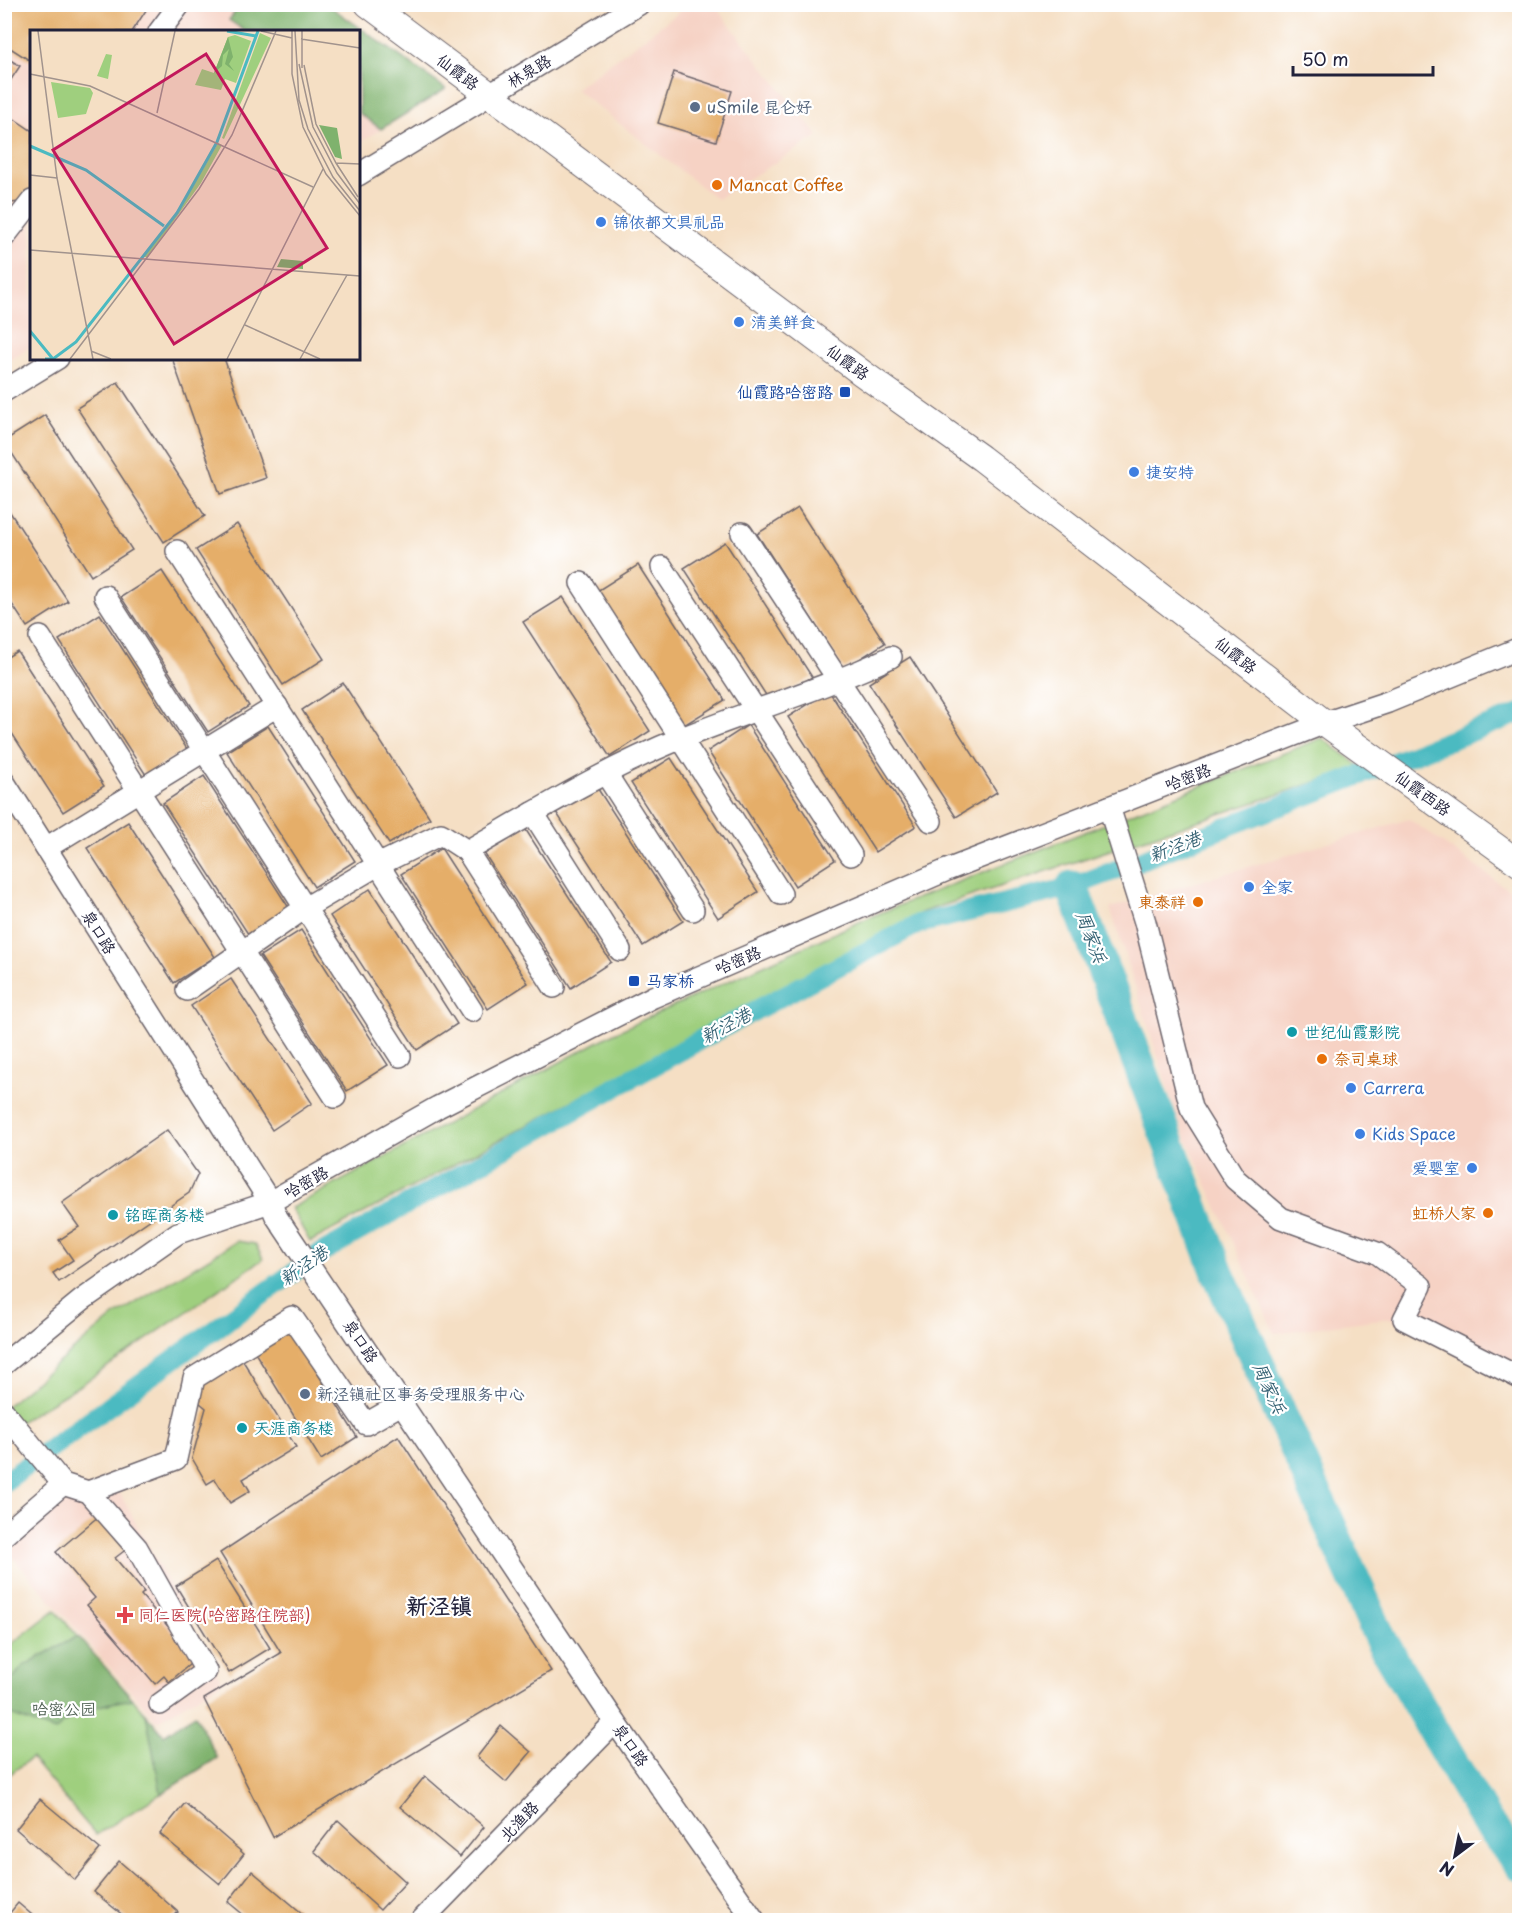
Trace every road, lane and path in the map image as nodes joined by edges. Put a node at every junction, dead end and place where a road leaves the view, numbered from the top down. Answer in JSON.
{"nodes":[{"id":1,"x":180,"y":4,"type":"edge"},
{"id":2,"x":368,"y":4,"type":"edge"},
{"id":3,"x":639,"y":4,"type":"edge"},
{"id":4,"x":160,"y":30,"type":"edge"},
{"id":5,"x":490,"y":95,"type":"junction"},
{"id":6,"x":360,"y":174,"type":"edge"},
{"id":7,"x":30,"y":204,"type":"edge"},
{"id":8,"x":4,"y":237,"type":"edge"},
{"id":9,"x":55,"y":360,"type":"edge"},
{"id":10,"x":4,"y":391,"type":"edge"},
{"id":11,"x":742,"y":533,"type":"dead end"},
{"id":12,"x":177,"y":551,"type":"dead end"},
{"id":13,"x":662,"y":567,"type":"dead end"},
{"id":14,"x":581,"y":583,"type":"dead end"},
{"id":15,"x":105,"y":596,"type":"dead end"},
{"id":16,"x":40,"y":637,"type":"dead end"},
{"id":17,"x":1520,"y":648,"type":"edge"},
{"id":18,"x":891,"y":657,"type":"dead end"},
{"id":19,"x":840,"y":681,"type":"junction"},
{"id":20,"x":277,"y":706,"type":"junction"},
{"id":21,"x":757,"y":712,"type":"junction"},
{"id":22,"x":1325,"y":723,"type":"junction"},
{"id":23,"x":681,"y":738,"type":"junction"},
{"id":24,"x":204,"y":751,"type":"junction"},
{"id":25,"x":606,"y":774,"type":"junction"},
{"id":26,"x":4,"y":782,"type":"edge"},
{"id":27,"x":140,"y":791,"type":"junction"},
{"id":28,"x":1108,"y":807,"type":"junction"},
{"id":29,"x":533,"y":813,"type":"junction"},
{"id":30,"x":931,"y":821,"type":"dead end"},
{"id":31,"x":46,"y":848,"type":"junction"},
{"id":32,"x":467,"y":850,"type":"junction"},
{"id":33,"x":851,"y":855,"type":"dead end"},
{"id":34,"x":1520,"y":864,"type":"edge"},
{"id":35,"x":378,"y":865,"type":"junction"},
{"id":36,"x":782,"y":894,"type":"dead end"},
{"id":37,"x":305,"y":908,"type":"junction"},
{"id":38,"x":693,"y":910,"type":"dead end"},
{"id":39,"x":620,"y":950,"type":"dead end"},
{"id":40,"x":243,"y":952,"type":"junction"},
{"id":41,"x":554,"y":987,"type":"dead end"},
{"id":42,"x":187,"y":990,"type":"dead end"},
{"id":43,"x":472,"y":1011,"type":"dead end"},
{"id":44,"x":400,"y":1056,"type":"dead end"},
{"id":45,"x":335,"y":1097,"type":"dead end"},
{"id":46,"x":273,"y":1209,"type":"junction"},
{"id":47,"x":4,"y":1364,"type":"edge"},
{"id":48,"x":1520,"y":1378,"type":"edge"},
{"id":49,"x":403,"y":1403,"type":"junction"},
{"id":50,"x":10,"y":1418,"type":"edge"},
{"id":51,"x":63,"y":1484,"type":"junction"},
{"id":52,"x":88,"y":1492,"type":"junction"},
{"id":53,"x":4,"y":1534,"type":"edge"},
{"id":54,"x":160,"y":1704,"type":"dead end"},
{"id":55,"x":615,"y":1722,"type":"junction"},
{"id":56,"x":422,"y":1920,"type":"edge"},
{"id":57,"x":754,"y":1920,"type":"edge"}],
"edges":[{"from":1,"to":4,"type":"street"},
{"from":2,"to":5,"type":"main road","name":"仙霞路"},
{"from":3,"to":5,"type":"street","name":"林泉路"},
{"from":5,"to":6,"type":"street","name":"林泉路"},
{"from":5,"to":22,"type":"main road","name":"仙霞路"},
{"from":7,"to":8,"type":"street"},
{"from":9,"to":10,"type":"street"},
{"from":11,"to":19,"type":"street"},
{"from":12,"to":20,"type":"street"},
{"from":13,"to":21,"type":"street"},
{"from":14,"to":23,"type":"street"},
{"from":15,"to":24,"type":"street"},
{"from":16,"to":27,"type":"street"},
{"from":17,"to":22,"type":"street","name":"哈密路"},
{"from":18,"to":19,"type":"street"},
{"from":19,"to":21,"type":"street"},
{"from":19,"to":30,"type":"street"},
{"from":20,"to":24,"type":"street"},
{"from":20,"to":35,"type":"street"},
{"from":21,"to":23,"type":"street"},
{"from":21,"to":33,"type":"street"},
{"from":22,"to":28,"type":"street","name":"哈密路"},
{"from":22,"to":34,"type":"main road","name":"仙霞西路"},
{"from":23,"to":25,"type":"street"},
{"from":23,"to":36,"type":"street"},
{"from":24,"to":27,"type":"street"},
{"from":24,"to":37,"type":"street"},
{"from":25,"to":29,"type":"street"},
{"from":25,"to":38,"type":"street"},
{"from":26,"to":31,"type":"street","name":"泉口路"},
{"from":27,"to":31,"type":"street"},
{"from":27,"to":40,"type":"street"},
{"from":28,"to":46,"type":"street","name":"哈密路"},
{"from":28,"to":48,"type":"street"},
{"from":29,"to":32,"type":"street"},
{"from":29,"to":39,"type":"street"},
{"from":31,"to":46,"type":"street","name":"泉口路"},
{"from":32,"to":35,"type":"street"},
{"from":32,"to":41,"type":"street"},
{"from":35,"to":37,"type":"street"},
{"from":35,"to":43,"type":"street"},
{"from":37,"to":40,"type":"street"},
{"from":37,"to":44,"type":"street"},
{"from":40,"to":42,"type":"street"},
{"from":40,"to":45,"type":"street"},
{"from":46,"to":47,"type":"street","name":"哈密路"},
{"from":46,"to":49,"type":"street","name":"泉口路"},
{"from":49,"to":52,"type":"street"},
{"from":49,"to":55,"type":"street","name":"泉口路"},
{"from":50,"to":51,"type":"street"},
{"from":51,"to":52,"type":"street"},
{"from":51,"to":53,"type":"street"},
{"from":52,"to":54,"type":"street"},
{"from":55,"to":56,"type":"street","name":"北渔路"},
{"from":55,"to":57,"type":"street","name":"泉口路"}]}
